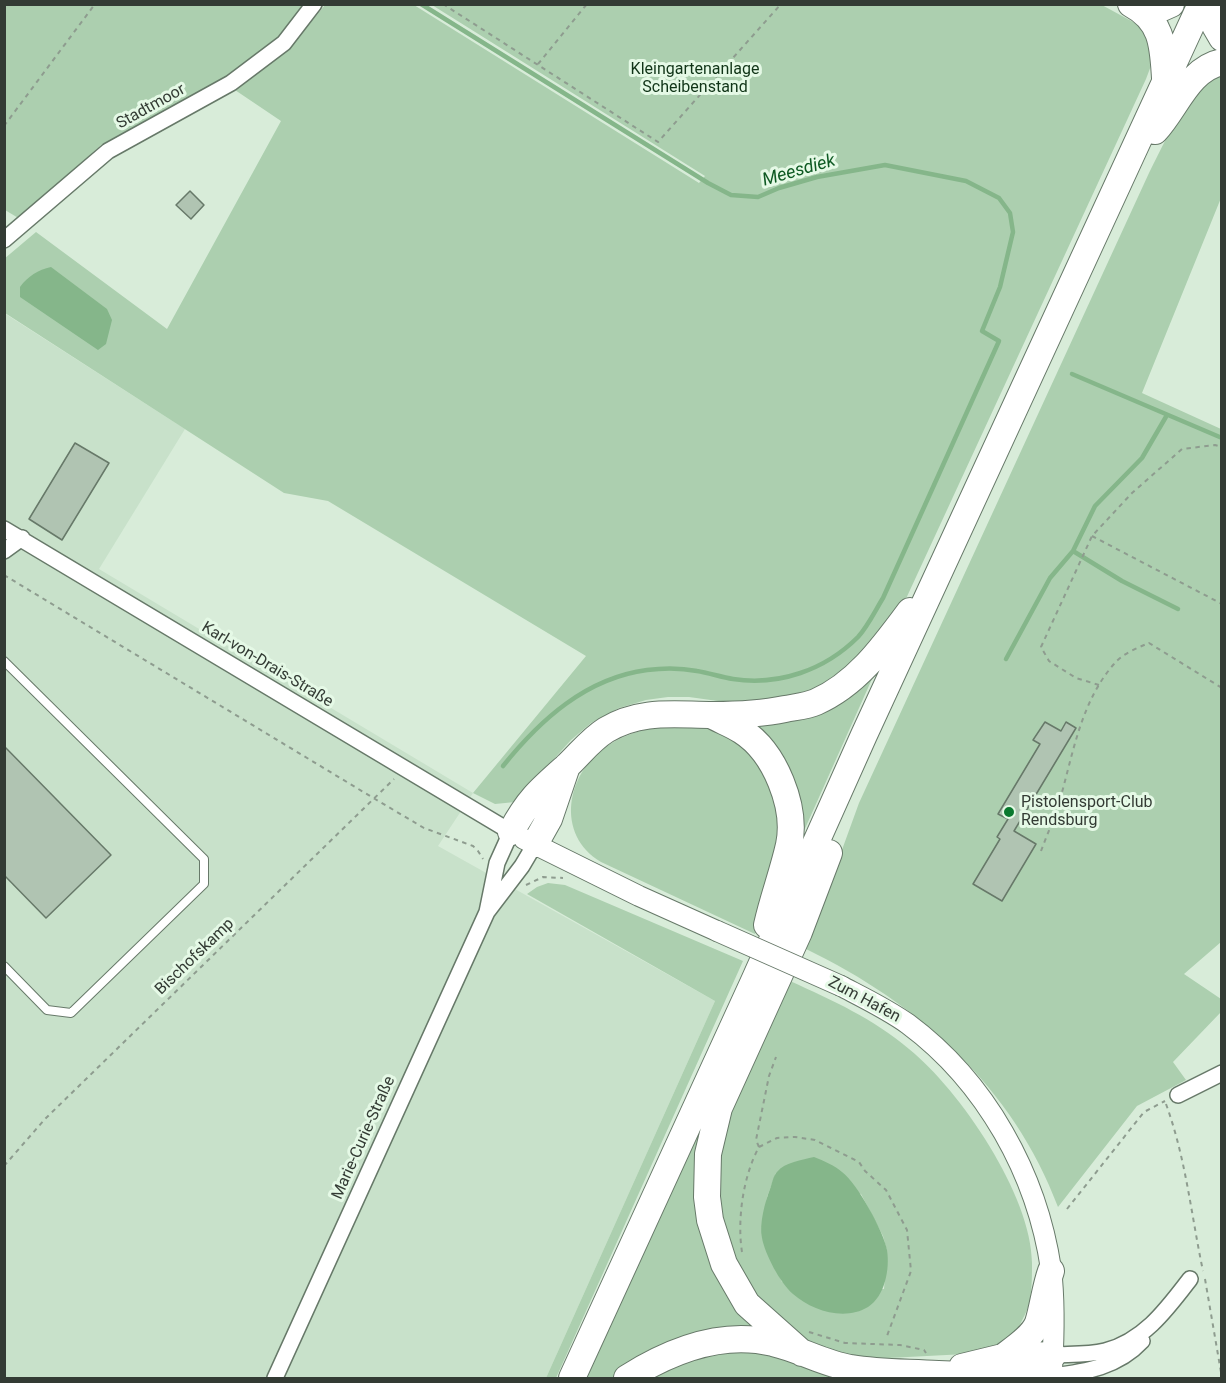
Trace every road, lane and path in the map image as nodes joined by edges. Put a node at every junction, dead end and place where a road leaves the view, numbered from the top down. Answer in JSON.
{"nodes":[{"id":1,"x":96,"y":4,"type":"edge"},
{"id":2,"x":314,"y":4,"type":"edge"},
{"id":3,"x":443,"y":4,"type":"edge"},
{"id":4,"x":587,"y":4,"type":"edge"},
{"id":5,"x":781,"y":4,"type":"edge"},
{"id":6,"x":1171,"y":4,"type":"edge"},
{"id":7,"x":1200,"y":4,"type":"edge"},
{"id":8,"x":1211,"y":4,"type":"edge"},
{"id":9,"x":1137,"y":7,"type":"edge"},
{"id":10,"x":1221,"y":38,"type":"edge"},
{"id":11,"x":1221,"y":62,"type":"edge"},
{"id":12,"x":538,"y":64,"type":"junction"},
{"id":13,"x":1165,"y":83,"type":"junction"},
{"id":14,"x":4,"y":126,"type":"edge"},
{"id":15,"x":1131,"y":154,"type":"junction"},
{"id":16,"x":4,"y":240,"type":"edge"},
{"id":17,"x":1221,"y":447,"type":"edge"},
{"id":18,"x":4,"y":529,"type":"edge"},
{"id":19,"x":1092,"y":536,"type":"junction"},
{"id":20,"x":22,"y":538,"type":"junction"},
{"id":21,"x":4,"y":551,"type":"edge"},
{"id":22,"x":941,"y":570,"type":"junction"},
{"id":23,"x":4,"y":575,"type":"edge"},
{"id":24,"x":1221,"y":604,"type":"edge"},
{"id":25,"x":4,"y":660,"type":"edge"},
{"id":26,"x":1099,"y":685,"type":"junction"},
{"id":27,"x":1221,"y":688,"type":"edge"},
{"id":28,"x":710,"y":715,"type":"junction"},
{"id":29,"x":861,"y":744,"type":"junction"},
{"id":30,"x":567,"y":766,"type":"junction"},
{"id":31,"x":405,"y":768,"type":"junction"},
{"id":32,"x":375,"y":799,"type":"junction"},
{"id":33,"x":510,"y":832,"type":"junction"},
{"id":34,"x":535,"y":844,"type":"junction"},
{"id":35,"x":1041,"y":851,"type":"dead end"},
{"id":36,"x":483,"y":861,"type":"dead end"},
{"id":37,"x":487,"y":912,"type":"junction"},
{"id":38,"x":4,"y":966,"type":"edge"},
{"id":39,"x":754,"y":981,"type":"junction"},
{"id":40,"x":776,"y":1057,"type":"dead end"},
{"id":41,"x":1221,"y":1073,"type":"edge"},
{"id":42,"x":1172,"y":1098,"type":"junction"},
{"id":43,"x":759,"y":1147,"type":"junction"},
{"id":44,"x":4,"y":1166,"type":"edge"},
{"id":45,"x":1067,"y":1209,"type":"dead end"},
{"id":46,"x":744,"y":1258,"type":"dead end"},
{"id":47,"x":1051,"y":1271,"type":"junction"},
{"id":48,"x":1190,"y":1279,"type":"dead end"},
{"id":49,"x":887,"y":1336,"type":"dead end"},
{"id":50,"x":805,"y":1342,"type":"junction"},
{"id":51,"x":919,"y":1350,"type":"dead end"},
{"id":52,"x":1003,"y":1356,"type":"junction"},
{"id":53,"x":1052,"y":1370,"type":"edge"},
{"id":54,"x":939,"y":1374,"type":"junction"},
{"id":55,"x":972,"y":1377,"type":"edge"},
{"id":56,"x":275,"y":1378,"type":"edge"},
{"id":57,"x":572,"y":1378,"type":"edge"},
{"id":58,"x":627,"y":1378,"type":"edge"},
{"id":59,"x":1221,"y":1378,"type":"edge"}],
"edges":[{"from":1,"to":14,"type":"path"},
{"from":2,"to":16,"type":"street","name":"Stadtmoor"},
{"from":3,"to":12,"type":"path"},
{"from":4,"to":12,"type":"path"},
{"from":5,"to":12,"type":"path"},
{"from":6,"to":9,"type":"highway"},
{"from":7,"to":13,"type":"highway"},
{"from":8,"to":10,"type":"highway"},
{"from":9,"to":13,"type":"highway"},
{"from":11,"to":15,"type":"highway"},
{"from":13,"to":15,"type":"highway"},
{"from":15,"to":22,"type":"highway"},
{"from":17,"to":19,"type":"path"},
{"from":18,"to":20,"type":"street","name":"Karl-von-Drais-Straße"},
{"from":19,"to":24,"type":"path"},
{"from":19,"to":26,"type":"path"},
{"from":20,"to":21,"type":"street"},
{"from":20,"to":31,"type":"street","name":"Karl-von-Drais-Straße"},
{"from":22,"to":28,"type":"highway"},
{"from":22,"to":29,"type":"highway"},
{"from":23,"to":32,"type":"path"},
{"from":25,"to":38,"type":"lane"},
{"from":26,"to":27,"type":"path"},
{"from":26,"to":35,"type":"path"},
{"from":28,"to":30,"type":"highway"},
{"from":28,"to":39,"type":"highway"},
{"from":29,"to":39,"type":"highway"},
{"from":29,"to":50,"type":"highway"},
{"from":30,"to":33,"type":"highway"},
{"from":30,"to":34,"type":"highway"},
{"from":31,"to":32,"type":"path","name":"Bischofskamp"},
{"from":31,"to":33,"type":"street","name":"Karl-von-Drais-Straße"},
{"from":32,"to":36,"type":"path"},
{"from":32,"to":44,"type":"path","name":"Bischofskamp"},
{"from":33,"to":34,"type":"main road","name":"Zum Hafen"},
{"from":33,"to":37,"type":"street","name":"Marie-Curie-Straße"},
{"from":34,"to":37,"type":"street","name":"Marie-Curie-Straße"},
{"from":34,"to":47,"type":"main road","name":"Zum Hafen","bridge":true},
{"from":37,"to":56,"type":"street","name":"Marie-Curie-Straße"},
{"from":39,"to":57,"type":"highway"},
{"from":40,"to":43,"type":"path"},
{"from":41,"to":42,"type":"street"},
{"from":42,"to":45,"type":"path"},
{"from":42,"to":59,"type":"path"},
{"from":43,"to":46,"type":"path"},
{"from":43,"to":49,"type":"path"},
{"from":47,"to":52,"type":"highway"},
{"from":47,"to":53,"type":"main road","name":"Zum Hafen"},
{"from":48,"to":53,"type":"street"},
{"from":50,"to":51,"type":"path"},
{"from":50,"to":54,"type":"highway"},
{"from":50,"to":58,"type":"highway"},
{"from":52,"to":53,"type":"highway"},
{"from":52,"to":54,"type":"highway"},
{"from":53,"to":55,"type":"highway"},
{"from":54,"to":55,"type":"highway"}]}
